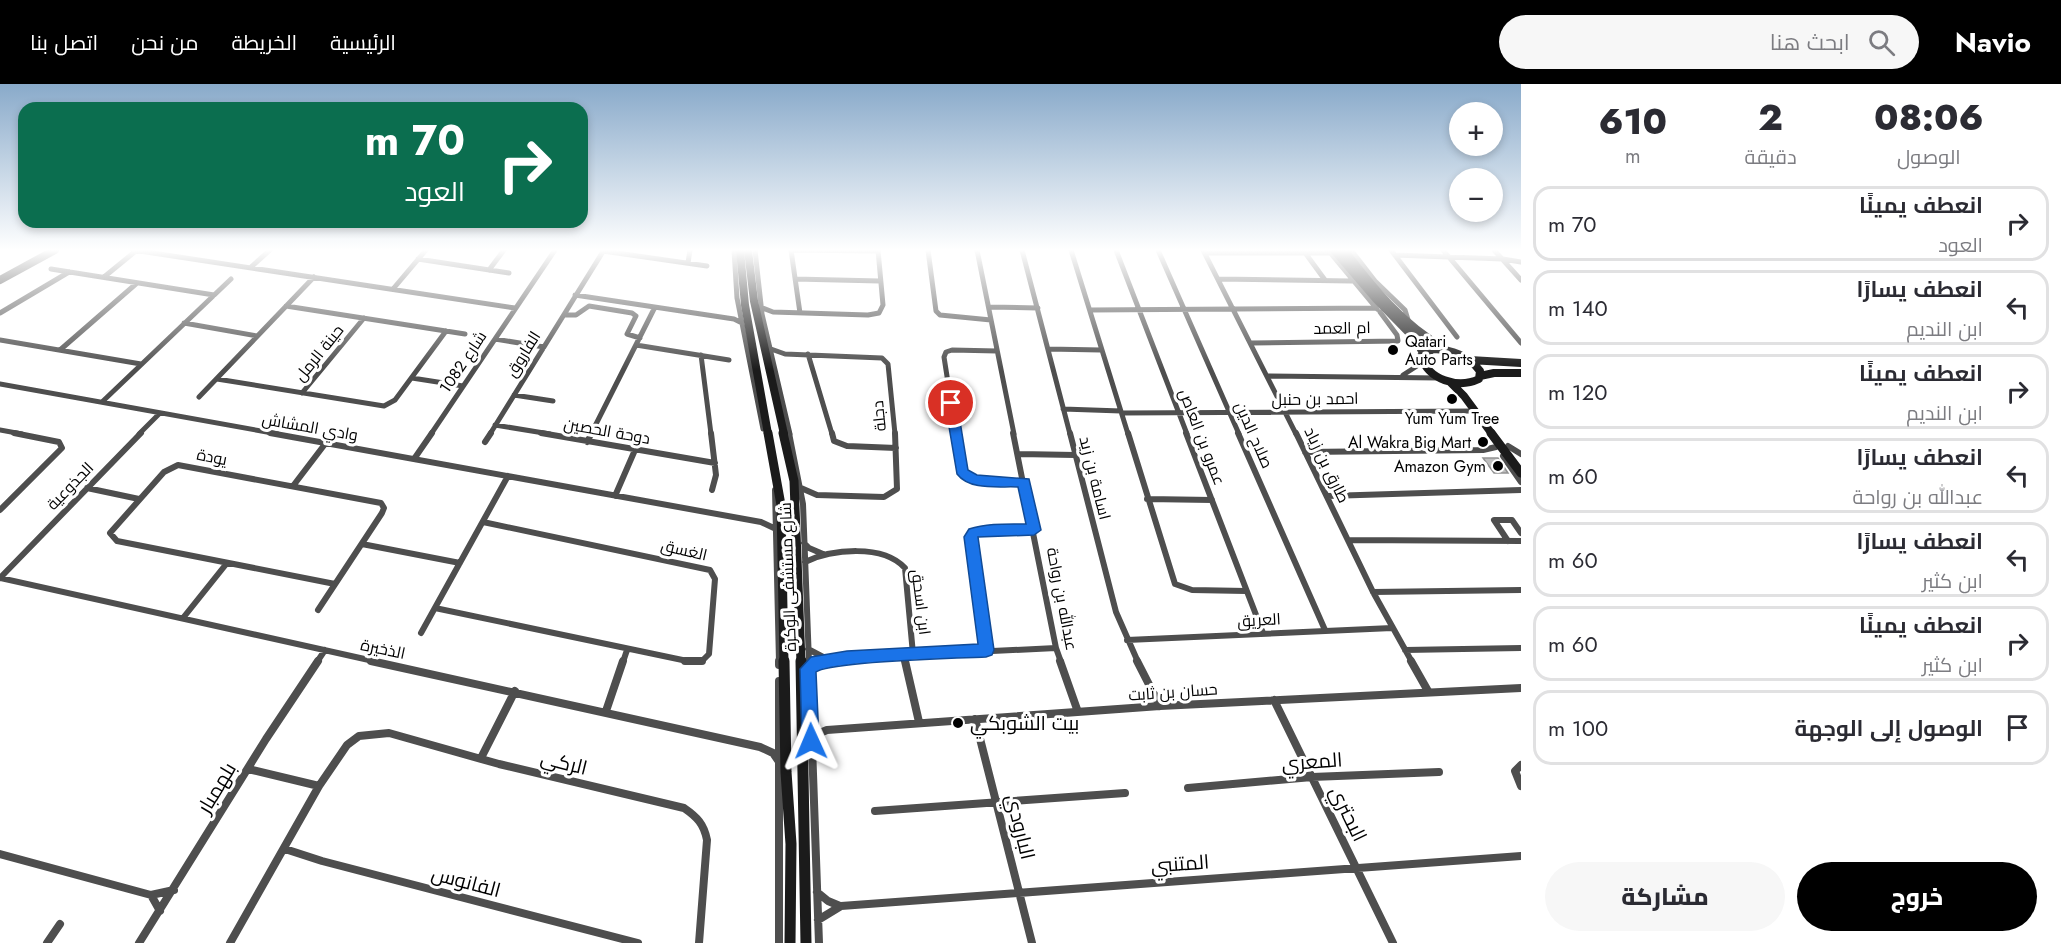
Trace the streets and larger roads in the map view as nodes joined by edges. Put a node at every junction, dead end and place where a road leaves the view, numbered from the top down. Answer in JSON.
{"nodes":[{"id":1,"x":39,"y":290,"type":"edge"},
{"id":2,"x":129,"y":290,"type":"edge"},
{"id":3,"x":182,"y":290,"type":"edge"},
{"id":4,"x":219,"y":290,"type":"edge"},
{"id":5,"x":301,"y":290,"type":"edge"},
{"id":6,"x":400,"y":290,"type":"edge"},
{"id":7,"x":527,"y":290,"type":"edge"},
{"id":8,"x":579,"y":290,"type":"edge"},
{"id":9,"x":738,"y":290,"type":"edge"},
{"id":10,"x":749,"y":290,"type":"edge"},
{"id":11,"x":752,"y":290,"type":"edge"},
{"id":12,"x":754,"y":290,"type":"edge"},
{"id":13,"x":797,"y":290,"type":"edge"},
{"id":14,"x":881,"y":290,"type":"edge"},
{"id":15,"x":933,"y":290,"type":"edge"},
{"id":16,"x":985,"y":290,"type":"edge"},
{"id":17,"x":1033,"y":290,"type":"edge"},
{"id":18,"x":1084,"y":290,"type":"edge"},
{"id":19,"x":1131,"y":290,"type":"edge"},
{"id":20,"x":1176,"y":290,"type":"edge"},
{"id":21,"x":1224,"y":290,"type":"edge"},
{"id":22,"x":1360,"y":290,"type":"edge"},
{"id":23,"x":1368,"y":290,"type":"edge"},
{"id":24,"x":1380,"y":290,"type":"edge"},
{"id":25,"x":1384,"y":290,"type":"edge"},
{"id":26,"x":1421,"y":290,"type":"edge"},
{"id":27,"x":1477,"y":290,"type":"edge"},
{"id":28,"x":214,"y":295,"type":"junction"},
{"id":29,"x":575,"y":296,"type":"junction"},
{"id":30,"x":753,"y":305,"type":"junction"},
{"id":31,"x":286,"y":306,"type":"junction"},
{"id":32,"x":655,"y":307,"type":"junction"},
{"id":33,"x":989,"y":307,"type":"junction"},
{"id":34,"x":515,"y":308,"type":"junction"},
{"id":35,"x":1038,"y":308,"type":"junction"},
{"id":36,"x":1090,"y":310,"type":"junction"},
{"id":37,"x":1139,"y":310,"type":"junction"},
{"id":38,"x":1185,"y":310,"type":"junction"},
{"id":39,"x":1234,"y":310,"type":"junction"},
{"id":40,"x":1378,"y":310,"type":"junction"},
{"id":41,"x":740,"y":312,"type":"junction"},
{"id":42,"x":773,"y":312,"type":"junction"},
{"id":43,"x":0,"y":313,"type":"edge"},
{"id":44,"x":800,"y":314,"type":"junction"},
{"id":45,"x":564,"y":315,"type":"junction"},
{"id":46,"x":364,"y":318,"type":"junction"},
{"id":47,"x":728,"y":318,"type":"junction"},
{"id":48,"x":763,"y":319,"type":"junction"},
{"id":49,"x":991,"y":320,"type":"junction"},
{"id":50,"x":1398,"y":322,"type":"junction"},
{"id":51,"x":742,"y":323,"type":"junction"},
{"id":52,"x":1410,"y":323,"type":"junction"},
{"id":53,"x":184,"y":324,"type":"junction"},
{"id":54,"x":446,"y":331,"type":"junction"},
{"id":55,"x":465,"y":334,"type":"dead end"},
{"id":56,"x":257,"y":336,"type":"junction"},
{"id":57,"x":640,"y":338,"type":"junction"},
{"id":58,"x":1457,"y":338,"type":"dead end"},
{"id":59,"x":495,"y":339,"type":"junction"},
{"id":60,"x":0,"y":340,"type":"edge"},
{"id":61,"x":1251,"y":343,"type":"junction"},
{"id":62,"x":1521,"y":343,"type":"edge"},
{"id":63,"x":636,"y":345,"type":"junction"},
{"id":64,"x":544,"y":347,"type":"junction"},
{"id":65,"x":771,"y":349,"type":"junction"},
{"id":66,"x":1048,"y":349,"type":"junction"},
{"id":67,"x":60,"y":350,"type":"junction"},
{"id":68,"x":1101,"y":350,"type":"junction"},
{"id":69,"x":1448,"y":350,"type":"junction"},
{"id":70,"x":997,"y":351,"type":"junction"},
{"id":71,"x":784,"y":354,"type":"junction"},
{"id":72,"x":808,"y":354,"type":"junction"},
{"id":73,"x":701,"y":355,"type":"junction"},
{"id":74,"x":1422,"y":356,"type":"junction"},
{"id":75,"x":729,"y":360,"type":"dead end"},
{"id":76,"x":1470,"y":360,"type":"junction"},
{"id":77,"x":774,"y":361,"type":"junction"},
{"id":78,"x":1521,"y":363,"type":"edge"},
{"id":79,"x":141,"y":364,"type":"junction"},
{"id":80,"x":1521,"y":373,"type":"edge"},
{"id":81,"x":1268,"y":376,"type":"junction"},
{"id":82,"x":1401,"y":376,"type":"junction"},
{"id":83,"x":1480,"y":376,"type":"junction"},
{"id":84,"x":412,"y":378,"type":"junction"},
{"id":85,"x":1440,"y":378,"type":"junction"},
{"id":86,"x":217,"y":379,"type":"junction"},
{"id":87,"x":1450,"y":382,"type":"junction"},
{"id":88,"x":1472,"y":383,"type":"junction"},
{"id":89,"x":0,"y":384,"type":"edge"},
{"id":90,"x":463,"y":386,"type":"junction"},
{"id":91,"x":302,"y":393,"type":"junction"},
{"id":92,"x":514,"y":395,"type":"junction"},
{"id":93,"x":199,"y":397,"type":"dead end"},
{"id":94,"x":553,"y":401,"type":"dead end"},
{"id":95,"x":102,"y":402,"type":"junction"},
{"id":96,"x":1472,"y":408,"type":"junction"},
{"id":97,"x":1064,"y":409,"type":"junction"},
{"id":98,"x":1121,"y":412,"type":"junction"},
{"id":99,"x":160,"y":413,"type":"junction"},
{"id":100,"x":1179,"y":413,"type":"junction"},
{"id":101,"x":1287,"y":413,"type":"junction"},
{"id":102,"x":1230,"y":414,"type":"junction"},
{"id":103,"x":495,"y":426,"type":"junction"},
{"id":104,"x":0,"y":430,"type":"edge"},
{"id":105,"x":485,"y":442,"type":"dead end"},
{"id":106,"x":587,"y":442,"type":"junction"},
{"id":107,"x":325,"y":444,"type":"junction"},
{"id":108,"x":1508,"y":446,"type":"junction"},
{"id":109,"x":1497,"y":447,"type":"junction"},
{"id":110,"x":896,"y":448,"type":"junction"},
{"id":111,"x":635,"y":450,"type":"junction"},
{"id":112,"x":1305,"y":452,"type":"junction"},
{"id":113,"x":1019,"y":454,"type":"junction"},
{"id":114,"x":1521,"y":454,"type":"edge"},
{"id":115,"x":1075,"y":455,"type":"junction"},
{"id":116,"x":414,"y":459,"type":"junction"},
{"id":117,"x":715,"y":463,"type":"junction"},
{"id":118,"x":1521,"y":463,"type":"edge"},
{"id":119,"x":1521,"y":473,"type":"edge"},
{"id":120,"x":508,"y":476,"type":"junction"},
{"id":121,"x":1024,"y":482,"type":"junction"},
{"id":122,"x":1521,"y":482,"type":"edge"},
{"id":123,"x":797,"y":485,"type":"junction"},
{"id":124,"x":293,"y":486,"type":"junction"},
{"id":125,"x":87,"y":488,"type":"junction"},
{"id":126,"x":712,"y":490,"type":"dead end"},
{"id":127,"x":1519,"y":492,"type":"edge"},
{"id":128,"x":817,"y":495,"type":"junction"},
{"id":129,"x":615,"y":496,"type":"junction"},
{"id":130,"x":1328,"y":496,"type":"junction"},
{"id":131,"x":139,"y":498,"type":"junction"},
{"id":132,"x":1147,"y":499,"type":"junction"},
{"id":133,"x":1212,"y":500,"type":"junction"},
{"id":134,"x":804,"y":504,"type":"junction"},
{"id":135,"x":782,"y":505,"type":"junction"},
{"id":136,"x":0,"y":510,"type":"edge"},
{"id":137,"x":776,"y":514,"type":"junction"},
{"id":138,"x":796,"y":516,"type":"junction"},
{"id":139,"x":483,"y":522,"type":"junction"},
{"id":140,"x":761,"y":522,"type":"junction"},
{"id":141,"x":776,"y":529,"type":"junction"},
{"id":142,"x":1034,"y":530,"type":"junction"},
{"id":143,"x":1521,"y":533,"type":"edge"},
{"id":144,"x":1349,"y":540,"type":"junction"},
{"id":145,"x":1508,"y":541,"type":"junction"},
{"id":146,"x":1521,"y":541,"type":"edge"},
{"id":147,"x":782,"y":542,"type":"junction"},
{"id":148,"x":804,"y":543,"type":"junction"},
{"id":149,"x":362,"y":544,"type":"junction"},
{"id":150,"x":824,"y":554,"type":"junction"},
{"id":151,"x":805,"y":562,"type":"junction"},
{"id":152,"x":227,"y":563,"type":"junction"},
{"id":153,"x":460,"y":563,"type":"junction"},
{"id":154,"x":0,"y":578,"type":"edge"},
{"id":155,"x":335,"y":584,"type":"junction"},
{"id":156,"x":1521,"y":590,"type":"edge"},
{"id":157,"x":1246,"y":591,"type":"junction"},
{"id":158,"x":1373,"y":592,"type":"junction"},
{"id":159,"x":435,"y":608,"type":"junction"},
{"id":160,"x":318,"y":610,"type":"dead end"},
{"id":161,"x":183,"y":618,"type":"junction"},
{"id":162,"x":1392,"y":628,"type":"junction"},
{"id":163,"x":1325,"y":630,"type":"junction"},
{"id":164,"x":421,"y":633,"type":"dead end"},
{"id":165,"x":1263,"y":633,"type":"junction"},
{"id":166,"x":1127,"y":640,"type":"junction"},
{"id":167,"x":1056,"y":648,"type":"junction"},
{"id":168,"x":1521,"y":648,"type":"edge"},
{"id":169,"x":808,"y":649,"type":"junction"},
{"id":170,"x":325,"y":650,"type":"junction"},
{"id":171,"x":627,"y":650,"type":"junction"},
{"id":172,"x":986,"y":650,"type":"junction"},
{"id":173,"x":1405,"y":650,"type":"junction"},
{"id":174,"x":904,"y":654,"type":"junction"},
{"id":175,"x":913,"y":654,"type":"junction"},
{"id":176,"x":828,"y":659,"type":"junction"},
{"id":177,"x":808,"y":669,"type":"junction"},
{"id":178,"x":1521,"y":688,"type":"edge"},
{"id":179,"x":514,"y":691,"type":"junction"},
{"id":180,"x":1428,"y":691,"type":"junction"},
{"id":181,"x":1274,"y":700,"type":"junction"},
{"id":182,"x":802,"y":704,"type":"junction"},
{"id":183,"x":1160,"y":706,"type":"junction"},
{"id":184,"x":606,"y":711,"type":"junction"},
{"id":185,"x":1078,"y":712,"type":"junction"},
{"id":186,"x":811,"y":719,"type":"junction"},
{"id":187,"x":975,"y":719,"type":"junction"},
{"id":188,"x":919,"y":722,"type":"junction"},
{"id":189,"x":827,"y":730,"type":"junction"},
{"id":190,"x":778,"y":735,"type":"junction"},
{"id":191,"x":811,"y":741,"type":"junction"},
{"id":192,"x":760,"y":747,"type":"junction"},
{"id":193,"x":778,"y":757,"type":"junction"},
{"id":194,"x":481,"y":758,"type":"junction"},
{"id":195,"x":1521,"y":765,"type":"edge"},
{"id":196,"x":248,"y":769,"type":"junction"},
{"id":197,"x":1439,"y":771,"type":"dead end"},
{"id":198,"x":786,"y":772,"type":"junction"},
{"id":199,"x":1312,"y":777,"type":"junction"},
{"id":200,"x":319,"y":786,"type":"junction"},
{"id":201,"x":1521,"y":786,"type":"edge"},
{"id":202,"x":1188,"y":788,"type":"dead end"},
{"id":203,"x":1125,"y":793,"type":"dead end"},
{"id":204,"x":998,"y":802,"type":"junction"},
{"id":205,"x":875,"y":811,"type":"dead end"},
{"id":206,"x":285,"y":849,"type":"junction"},
{"id":207,"x":0,"y":854,"type":"edge"},
{"id":208,"x":1521,"y":856,"type":"edge"},
{"id":209,"x":1356,"y":868,"type":"junction"},
{"id":210,"x":174,"y":890,"type":"junction"},
{"id":211,"x":1019,"y":891,"type":"junction"},
{"id":212,"x":817,"y":892,"type":"junction"},
{"id":213,"x":151,"y":896,"type":"junction"},
{"id":214,"x":841,"y":906,"type":"junction"},
{"id":215,"x":160,"y":911,"type":"junction"},
{"id":216,"x":818,"y":920,"type":"junction"},
{"id":217,"x":60,"y":924,"type":"dead end"},
{"id":218,"x":47,"y":943,"type":"edge"},
{"id":219,"x":139,"y":943,"type":"edge"},
{"id":220,"x":230,"y":943,"type":"edge"},
{"id":221,"x":638,"y":943,"type":"edge"},
{"id":222,"x":699,"y":943,"type":"edge"},
{"id":223,"x":779,"y":943,"type":"edge"},
{"id":224,"x":790,"y":943,"type":"edge"},
{"id":225,"x":806,"y":943,"type":"edge"},
{"id":226,"x":819,"y":943,"type":"edge"},
{"id":227,"x":1032,"y":943,"type":"edge"},
{"id":228,"x":1393,"y":943,"type":"edge"}],
"edges":[{"from":1,"to":43,"type":"street"},
{"from":2,"to":67,"type":"street"},
{"from":3,"to":28,"type":"street"},
{"from":4,"to":28,"type":"street"},
{"from":5,"to":31,"type":"street"},
{"from":6,"to":34,"type":"street"},
{"from":7,"to":34,"type":"street","name":"شارع 1082"},
{"from":8,"to":29,"type":"street","name":"الفاروق"},
{"from":9,"to":41,"type":"street","name":"شارع مستشفى الوكرة"},
{"from":10,"to":30,"type":"street","name":"شارع مستشفى الوكرة"},
{"from":11,"to":30,"type":"street","name":"شارع مستشفى الوكرة"},
{"from":12,"to":30,"type":"street","name":"شارع مستشفى الوكرة"},
{"from":13,"to":44,"type":"street"},
{"from":14,"to":44,"type":"street"},
{"from":15,"to":49,"type":"street"},
{"from":16,"to":33,"type":"street","name":"عبدالله بن رواحة"},
{"from":17,"to":35,"type":"street","name":"اسامة بن زيد"},
{"from":18,"to":36,"type":"street"},
{"from":19,"to":37,"type":"street","name":"عمرو بن العاص"},
{"from":20,"to":38,"type":"street","name":"صلاح الدين"},
{"from":21,"to":39,"type":"street","name":"طارق بن زياد"},
{"from":22,"to":40,"type":"street"},
{"from":23,"to":50,"type":"street"},
{"from":24,"to":52,"type":"street"},
{"from":25,"to":52,"type":"street"},
{"from":26,"to":58,"type":"street"},
{"from":27,"to":62,"type":"street"},
{"from":28,"to":53,"type":"street"},
{"from":29,"to":32,"type":"street"},
{"from":29,"to":45,"type":"street","name":"الفاروق"},
{"from":30,"to":41,"type":"street"},
{"from":30,"to":42,"type":"street"},
{"from":30,"to":48,"type":"street","name":"شارع مستشفى الوكرة"},
{"from":30,"to":123,"type":"street","name":"شارع مستشفى الوكرة"},
{"from":30,"to":135,"type":"street","name":"شارع مستشفى الوكرة"},
{"from":31,"to":46,"type":"street"},
{"from":31,"to":56,"type":"street"},
{"from":32,"to":47,"type":"street"},
{"from":32,"to":57,"type":"street"},
{"from":33,"to":35,"type":"street"},
{"from":33,"to":49,"type":"street","name":"عبدالله بن رواحة"},
{"from":34,"to":59,"type":"street","name":"شارع 1082"},
{"from":35,"to":66,"type":"street","name":"اسامة بن زيد"},
{"from":36,"to":37,"type":"street"},
{"from":36,"to":68,"type":"street"},
{"from":37,"to":38,"type":"street"},
{"from":37,"to":100,"type":"street","name":"عمرو بن العاص"},
{"from":38,"to":39,"type":"street"},
{"from":38,"to":102,"type":"street","name":"صلاح الدين"},
{"from":39,"to":40,"type":"street"},
{"from":39,"to":61,"type":"street","name":"طارق بن زياد"},
{"from":40,"to":50,"type":"street"},
{"from":40,"to":61,"type":"street","name":"ام العمد"},
{"from":41,"to":47,"type":"street"},
{"from":41,"to":51,"type":"street","name":"شارع مستشفى الوكرة"},
{"from":42,"to":44,"type":"street"},
{"from":42,"to":48,"type":"street"},
{"from":45,"to":57,"type":"street"},
{"from":45,"to":64,"type":"street","name":"الفاروق"},
{"from":46,"to":54,"type":"street"},
{"from":46,"to":91,"type":"street","name":"حينة الرمل"},
{"from":47,"to":51,"type":"street"},
{"from":48,"to":65,"type":"street","name":"شارع مستشفى الوكرة"},
{"from":49,"to":70,"type":"street","name":"عبدالله بن رواحة"},
{"from":50,"to":74,"type":"street"},
{"from":51,"to":137,"type":"street","name":"شارع مستشفى الوكرة"},
{"from":52,"to":69,"type":"street"},
{"from":53,"to":56,"type":"street"},
{"from":53,"to":79,"type":"street"},
{"from":54,"to":55,"type":"street"},
{"from":54,"to":84,"type":"street","name":"حينة الرمل"},
{"from":56,"to":86,"type":"street"},
{"from":57,"to":63,"type":"street"},
{"from":59,"to":64,"type":"street"},
{"from":59,"to":90,"type":"street","name":"شارع 1082"},
{"from":60,"to":67,"type":"street"},
{"from":61,"to":81,"type":"street","name":"طارق بن زياد"},
{"from":63,"to":73,"type":"street"},
{"from":63,"to":106,"type":"street"},
{"from":64,"to":92,"type":"street","name":"الفاروق"},
{"from":65,"to":71,"type":"street","name":"دجلة"},
{"from":65,"to":77,"type":"street","name":"شارع مستشفى الوكرة"},
{"from":66,"to":68,"type":"street"},
{"from":66,"to":97,"type":"street","name":"اسامة بن زيد"},
{"from":67,"to":79,"type":"street"},
{"from":68,"to":98,"type":"street"},
{"from":69,"to":74,"type":"street"},
{"from":69,"to":76,"type":"street"},
{"from":70,"to":113,"type":"street","name":"عبدالله بن رواحة"},
{"from":70,"to":121,"type":"street"},
{"from":71,"to":72,"type":"street","name":"دجلة"},
{"from":71,"to":77,"type":"street"},
{"from":72,"to":110,"type":"street"},
{"from":72,"to":110,"type":"street","name":"دجلة"},
{"from":73,"to":75,"type":"street"},
{"from":73,"to":117,"type":"street"},
{"from":74,"to":82,"type":"street"},
{"from":74,"to":85,"type":"street"},
{"from":76,"to":78,"type":"street"},
{"from":76,"to":83,"type":"street"},
{"from":77,"to":123,"type":"street","name":"شارع مستشفى الوكرة"},
{"from":79,"to":95,"type":"street"},
{"from":80,"to":83,"type":"street"},
{"from":81,"to":82,"type":"street"},
{"from":81,"to":101,"type":"street","name":"طارق بن زياد"},
{"from":82,"to":85,"type":"street"},
{"from":83,"to":88,"type":"street"},
{"from":84,"to":90,"type":"street"},
{"from":84,"to":91,"type":"street","name":"حينة الرمل"},
{"from":85,"to":87,"type":"street"},
{"from":86,"to":91,"type":"street"},
{"from":86,"to":93,"type":"street"},
{"from":87,"to":88,"type":"street"},
{"from":87,"to":96,"type":"street"},
{"from":88,"to":108,"type":"street"},
{"from":89,"to":95,"type":"street","name":"وادي المشاش"},
{"from":90,"to":116,"type":"street","name":"شارع 1082"},
{"from":92,"to":94,"type":"street"},
{"from":92,"to":103,"type":"street","name":"الفاروق"},
{"from":95,"to":99,"type":"street","name":"وادي المشاش"},
{"from":96,"to":101,"type":"street","name":"احمد بن حنبل"},
{"from":96,"to":109,"type":"street"},
{"from":96,"to":119,"type":"street"},
{"from":97,"to":98,"type":"street","name":"احمد بن حنبل"},
{"from":97,"to":115,"type":"street","name":"اسامة بن زيد"},
{"from":98,"to":100,"type":"street","name":"احمد بن حنبل"},
{"from":98,"to":132,"type":"street"},
{"from":99,"to":107,"type":"street","name":"وادي المشاش"},
{"from":99,"to":125,"type":"street","name":"الجذوعية"},
{"from":100,"to":102,"type":"street","name":"احمد بن حنبل"},
{"from":100,"to":133,"type":"street","name":"عمرو بن العاص"},
{"from":101,"to":102,"type":"street","name":"احمد بن حنبل"},
{"from":101,"to":112,"type":"street","name":"طارق بن زياد"},
{"from":102,"to":163,"type":"street","name":"صلاح الدين"},
{"from":103,"to":105,"type":"street","name":"الفاروق"},
{"from":103,"to":106,"type":"street","name":"دوحة الحصين"},
{"from":104,"to":136,"type":"street"},
{"from":106,"to":111,"type":"street","name":"دوحة الحصين"},
{"from":107,"to":116,"type":"street","name":"وادي المشاش"},
{"from":107,"to":124,"type":"street"},
{"from":108,"to":114,"type":"street"},
{"from":108,"to":118,"type":"street"},
{"from":109,"to":112,"type":"street"},
{"from":109,"to":122,"type":"street"},
{"from":110,"to":128,"type":"street","name":"دجلة"},
{"from":111,"to":117,"type":"street","name":"دوحة الحصين"},
{"from":111,"to":129,"type":"street"},
{"from":112,"to":130,"type":"street","name":"طارق بن زياد"},
{"from":113,"to":115,"type":"street"},
{"from":113,"to":121,"type":"street","name":"عبدالله بن رواحة"},
{"from":115,"to":166,"type":"street","name":"اسامة بن زيد"},
{"from":116,"to":120,"type":"street","name":"وادي المشاش"},
{"from":117,"to":126,"type":"street"},
{"from":120,"to":129,"type":"street","name":"وادي المشاش"},
{"from":120,"to":139,"type":"street"},
{"from":121,"to":142,"type":"street","name":"عبدالله بن رواحة"},
{"from":123,"to":128,"type":"street","name":"دجلة"},
{"from":123,"to":134,"type":"street","name":"شارع مستشفى الوكرة"},
{"from":123,"to":138,"type":"street","name":"شارع مستشفى الوكرة"},
{"from":124,"to":131,"type":"street","name":"يودة"},
{"from":124,"to":149,"type":"street","name":"يودة"},
{"from":125,"to":131,"type":"street"},
{"from":125,"to":154,"type":"street","name":"الجذوعية"},
{"from":127,"to":130,"type":"street"},
{"from":128,"to":134,"type":"street"},
{"from":129,"to":140,"type":"street","name":"وادي المشاش"},
{"from":130,"to":144,"type":"street","name":"طارق بن زياد"},
{"from":131,"to":152,"type":"street","name":"يودة"},
{"from":132,"to":133,"type":"street"},
{"from":132,"to":157,"type":"street"},
{"from":133,"to":157,"type":"street","name":"عمرو بن العاص"},
{"from":134,"to":138,"type":"street"},
{"from":134,"to":148,"type":"street","name":"شارع مستشفى الوكرة"},
{"from":135,"to":137,"type":"street"},
{"from":135,"to":147,"type":"street","name":"شارع مستشفى الوكرة"},
{"from":137,"to":140,"type":"street"},
{"from":137,"to":141,"type":"street","name":"شارع مستشفى الوكرة"},
{"from":138,"to":182,"type":"street","name":"شارع مستشفى الوكرة"},
{"from":139,"to":153,"type":"street"},
{"from":139,"to":171,"type":"street","name":"الغسق"},
{"from":140,"to":141,"type":"street","name":"وادي المشاش"},
{"from":141,"to":147,"type":"street"},
{"from":141,"to":190,"type":"street","name":"شارع مستشفى الوكرة"},
{"from":142,"to":167,"type":"street","name":"عبدالله بن رواحة"},
{"from":142,"to":172,"type":"street"},
{"from":143,"to":145,"type":"street"},
{"from":144,"to":145,"type":"street"},
{"from":144,"to":158,"type":"street","name":"طارق بن زياد"},
{"from":145,"to":146,"type":"street"},
{"from":147,"to":198,"type":"street","name":"شارع مستشفى الوكرة"},
{"from":148,"to":150,"type":"street","name":"ابن اسحق"},
{"from":148,"to":151,"type":"street","name":"شارع مستشفى الوكرة"},
{"from":149,"to":153,"type":"street"},
{"from":149,"to":155,"type":"street","name":"يودة"},
{"from":150,"to":151,"type":"street","name":"ابن اسحق"},
{"from":150,"to":175,"type":"street","name":"ابن اسحق"},
{"from":151,"to":169,"type":"street","name":"شارع مستشفى الوكرة"},
{"from":152,"to":155,"type":"street","name":"يودة"},
{"from":152,"to":161,"type":"street"},
{"from":153,"to":159,"type":"street"},
{"from":154,"to":161,"type":"street","name":"الذخيرة"},
{"from":155,"to":160,"type":"street","name":"يودة"},
{"from":156,"to":158,"type":"street"},
{"from":157,"to":165,"type":"street","name":"عمرو بن العاص"},
{"from":158,"to":162,"type":"street","name":"طارق بن زياد"},
{"from":159,"to":164,"type":"street"},
{"from":159,"to":171,"type":"street","name":"الغسق"},
{"from":161,"to":170,"type":"street","name":"الذخيرة"},
{"from":162,"to":163,"type":"street","name":"العريق"},
{"from":162,"to":173,"type":"street","name":"طارق بن زياد"},
{"from":163,"to":165,"type":"street","name":"العريق"},
{"from":165,"to":166,"type":"street","name":"العريق"},
{"from":166,"to":183,"type":"street","name":"اسامة بن زيد"},
{"from":167,"to":172,"type":"street"},
{"from":167,"to":185,"type":"street","name":"عبدالله بن رواحة"},
{"from":168,"to":173,"type":"street"},
{"from":169,"to":176,"type":"street"},
{"from":169,"to":177,"type":"street","name":"شارع مستشفى الوكرة"},
{"from":170,"to":179,"type":"street","name":"الذخيرة"},
{"from":170,"to":196,"type":"street","name":"بلهمبار"},
{"from":171,"to":184,"type":"street"},
{"from":172,"to":175,"type":"street"},
{"from":173,"to":180,"type":"street","name":"طارق بن زياد"},
{"from":174,"to":175,"type":"street"},
{"from":174,"to":176,"type":"street"},
{"from":174,"to":188,"type":"street","name":"ابن اسحق"},
{"from":176,"to":177,"type":"street"},
{"from":177,"to":186,"type":"street","name":"شارع مستشفى الوكرة"},
{"from":178,"to":180,"type":"street","name":"حسان بن ثابت"},
{"from":179,"to":184,"type":"street","name":"الذخيرة"},
{"from":179,"to":194,"type":"street"},
{"from":180,"to":181,"type":"street","name":"حسان بن ثابت"},
{"from":181,"to":183,"type":"street","name":"حسان بن ثابت"},
{"from":181,"to":199,"type":"street","name":"البحتري"},
{"from":182,"to":186,"type":"street"},
{"from":182,"to":225,"type":"street","name":"شارع مستشفى الوكرة"},
{"from":183,"to":185,"type":"street","name":"حسان بن ثابت"},
{"from":184,"to":192,"type":"street","name":"الذخيرة"},
{"from":185,"to":187,"type":"street","name":"حسان بن ثابت"},
{"from":186,"to":189,"type":"street"},
{"from":186,"to":191,"type":"street","name":"شارع مستشفى الوكرة"},
{"from":187,"to":188,"type":"street","name":"حسان بن ثابت"},
{"from":187,"to":204,"type":"street","name":"البارودي"},
{"from":188,"to":189,"type":"street","name":"حسان بن ثابت"},
{"from":189,"to":191,"type":"street","name":"حسان بن ثابت"},
{"from":190,"to":192,"type":"street"},
{"from":190,"to":193,"type":"street","name":"شارع مستشفى الوكرة"},
{"from":191,"to":212,"type":"street","name":"شارع مستشفى الوكرة"},
{"from":192,"to":193,"type":"street","name":"الذخيرة"},
{"from":193,"to":198,"type":"street"},
{"from":193,"to":223,"type":"street","name":"شارع مستشفى الوكرة"},
{"from":194,"to":200,"type":"street","name":"الركي"},
{"from":194,"to":222,"type":"street","name":"الركي"},
{"from":195,"to":201,"type":"street"},
{"from":196,"to":200,"type":"street"},
{"from":196,"to":210,"type":"street","name":"بلهمبار"},
{"from":197,"to":199,"type":"street","name":"المعري"},
{"from":198,"to":224,"type":"street","name":"شارع مستشفى الوكرة"},
{"from":199,"to":202,"type":"street","name":"المعري"},
{"from":199,"to":209,"type":"street","name":"البحتري"},
{"from":200,"to":206,"type":"street","name":"الركي"},
{"from":203,"to":204,"type":"street"},
{"from":204,"to":205,"type":"street"},
{"from":204,"to":211,"type":"street","name":"البارودي"},
{"from":206,"to":220,"type":"street","name":"الركي"},
{"from":206,"to":221,"type":"street","name":"الفانوس"},
{"from":207,"to":213,"type":"street"},
{"from":208,"to":209,"type":"street","name":"المتنبي"},
{"from":209,"to":211,"type":"street","name":"المتنبي"},
{"from":209,"to":228,"type":"street","name":"البحتري"},
{"from":210,"to":213,"type":"street"},
{"from":210,"to":215,"type":"street","name":"بلهمبار"},
{"from":211,"to":214,"type":"street","name":"المتنبي"},
{"from":211,"to":227,"type":"street","name":"البارودي"},
{"from":212,"to":214,"type":"street"},
{"from":212,"to":216,"type":"street","name":"شارع مستشفى الوكرة"},
{"from":213,"to":215,"type":"street"},
{"from":214,"to":216,"type":"street","name":"المتنبي"},
{"from":215,"to":219,"type":"street","name":"بلهمبار"},
{"from":216,"to":226,"type":"street","name":"شارع مستشفى الوكرة"},
{"from":217,"to":218,"type":"street"}]}
